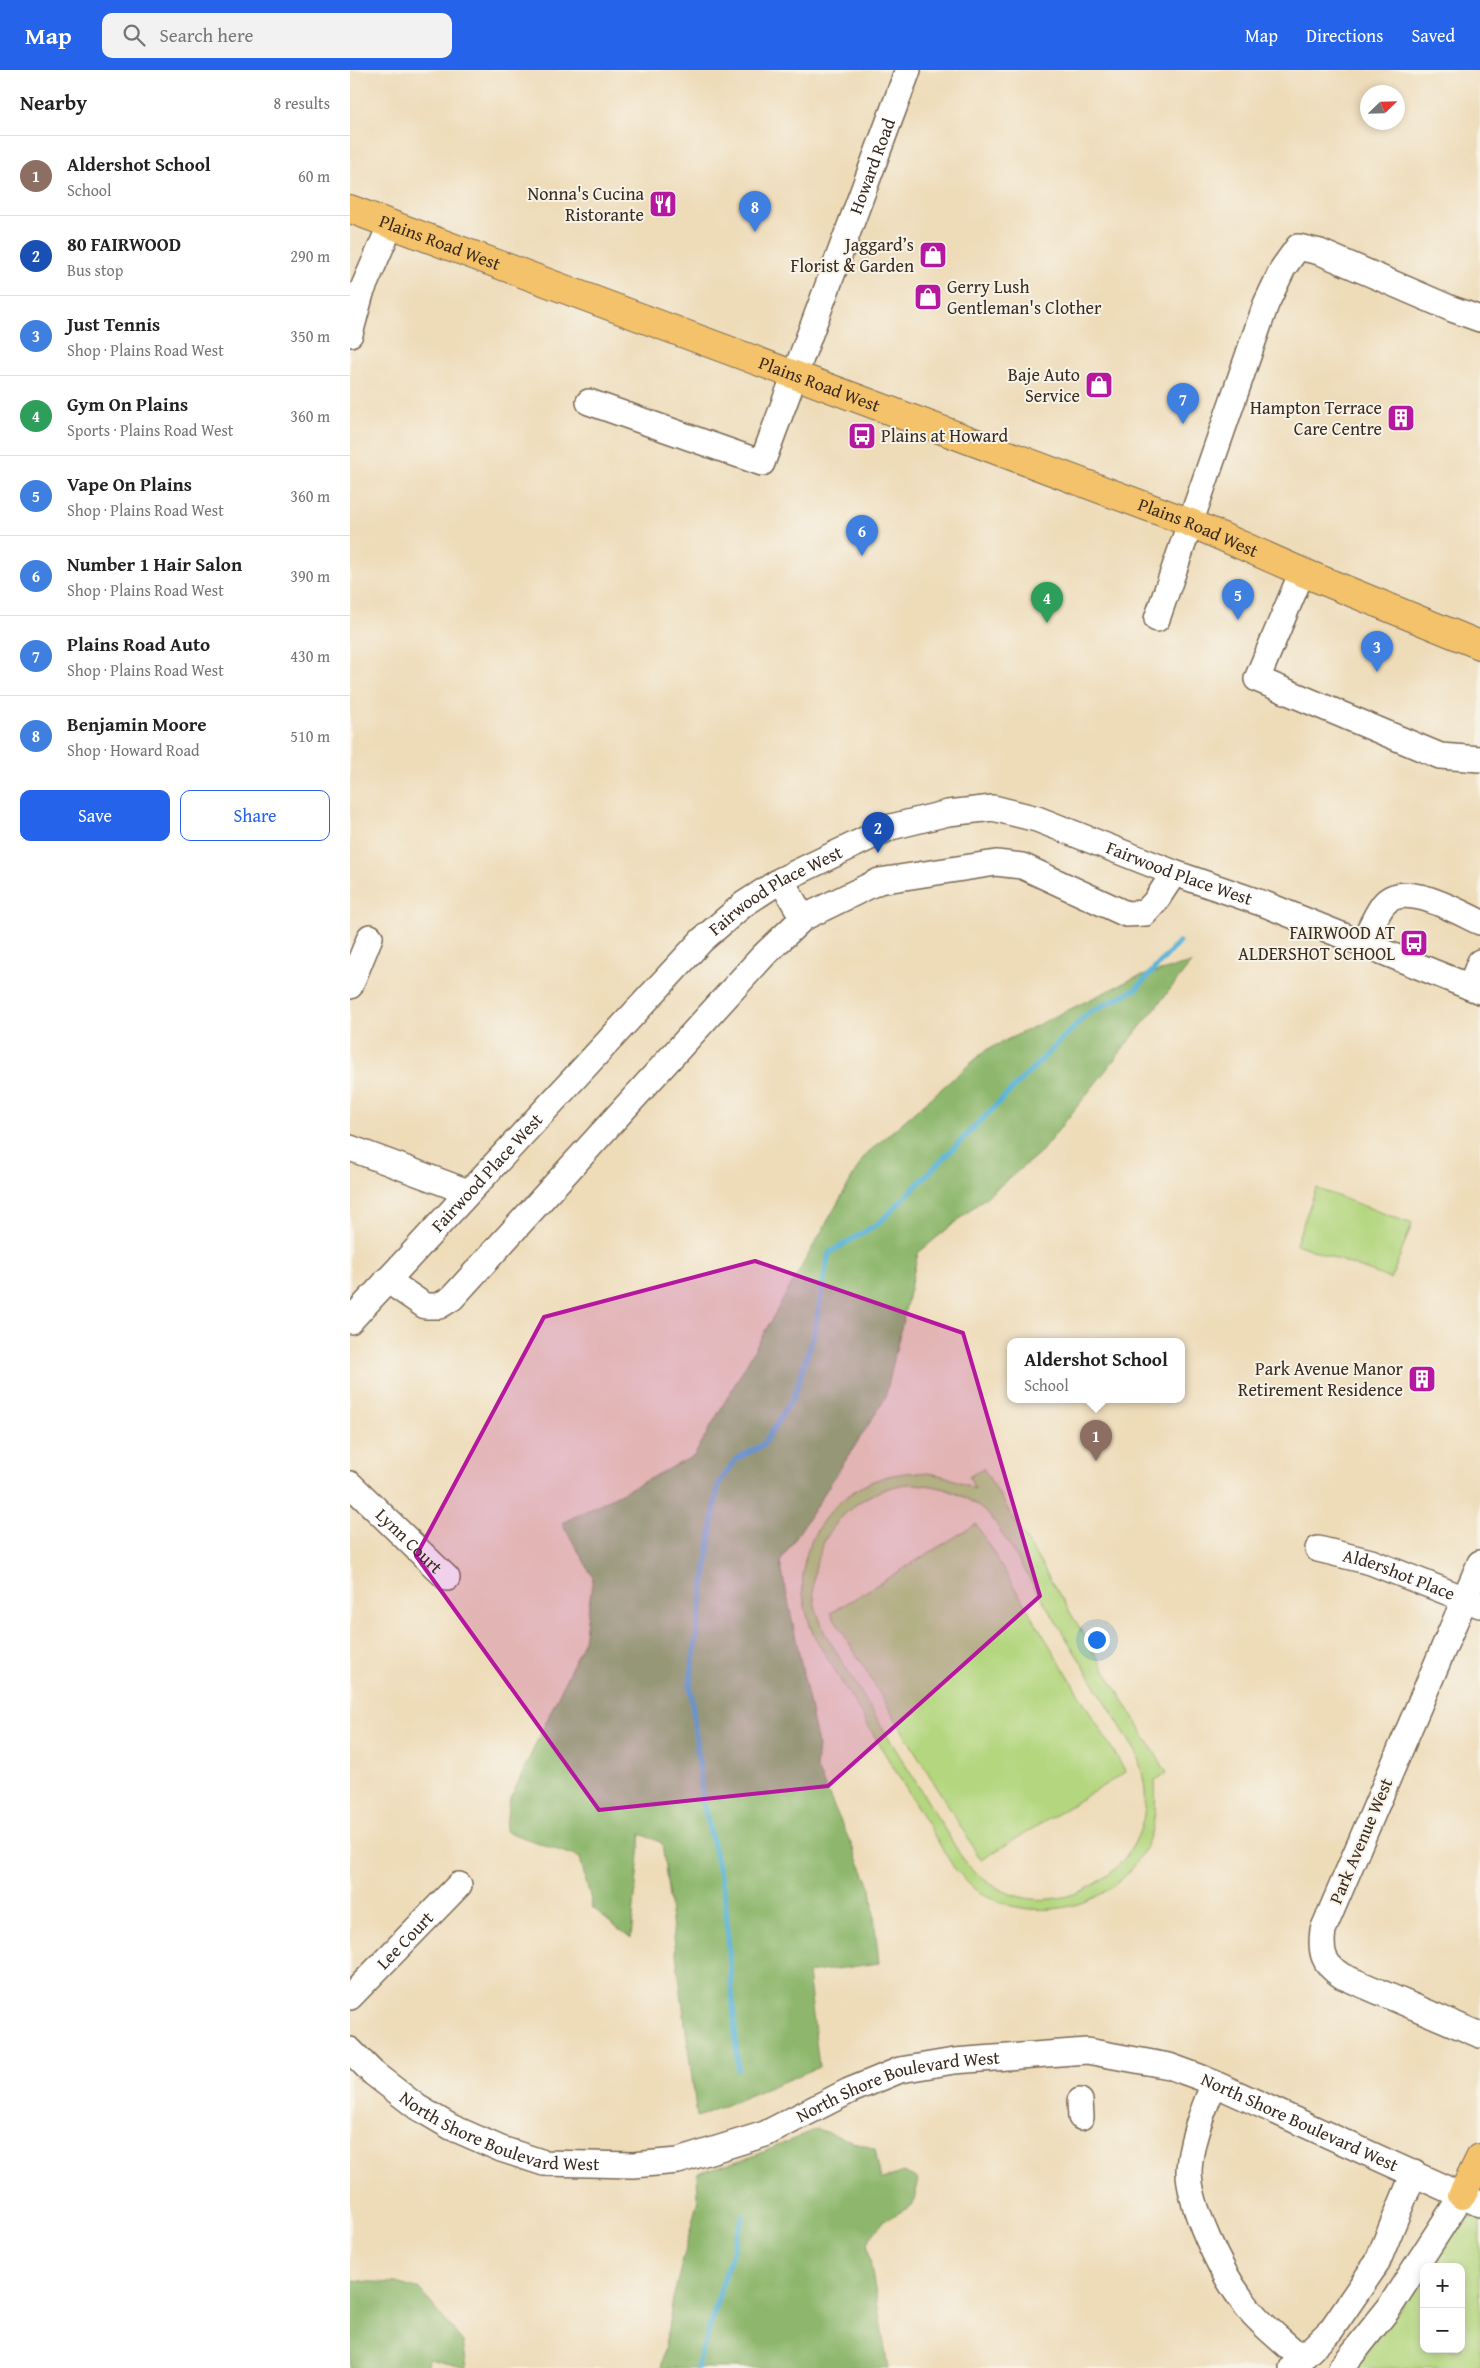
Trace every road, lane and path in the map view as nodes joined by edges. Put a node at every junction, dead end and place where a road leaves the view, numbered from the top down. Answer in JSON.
{"nodes":[{"id":1,"x":908,"y":70,"type":"edge"},
{"id":2,"x":350,"y":209,"type":"edge"},
{"id":3,"x":391,"y":224,"type":"junction"},
{"id":4,"x":356,"y":291,"type":"edge"},
{"id":5,"x":1480,"y":319,"type":"edge"},
{"id":6,"x":350,"y":334,"type":"edge"},
{"id":7,"x":795,"y":376,"type":"junction"},
{"id":8,"x":589,"y":402,"type":"dead end"},
{"id":9,"x":1191,"y":523,"type":"junction"},
{"id":10,"x":1302,"y":572,"type":"junction"},
{"id":11,"x":1157,"y":619,"type":"dead end"},
{"id":12,"x":1480,"y":645,"type":"edge"},
{"id":13,"x":1480,"y":759,"type":"edge"},
{"id":14,"x":1174,"y":873,"type":"junction"},
{"id":15,"x":781,"y":880,"type":"junction"},
{"id":16,"x":803,"y":918,"type":"junction"},
{"id":17,"x":1480,"y":922,"type":"edge"},
{"id":18,"x":370,"y":937,"type":"dead end"},
{"id":19,"x":1363,"y":943,"type":"junction"},
{"id":20,"x":1480,"y":962,"type":"edge"},
{"id":21,"x":350,"y":986,"type":"edge"},
{"id":22,"x":1475,"y":989,"type":"edge"},
{"id":23,"x":350,"y":1148,"type":"edge"},
{"id":24,"x":468,"y":1192,"type":"junction"},
{"id":25,"x":387,"y":1280,"type":"junction"},
{"id":26,"x":350,"y":1321,"type":"edge"},
{"id":27,"x":350,"y":1484,"type":"edge"},
{"id":28,"x":1318,"y":1549,"type":"dead end"},
{"id":29,"x":1480,"y":1563,"type":"edge"},
{"id":30,"x":447,"y":1578,"type":"dead end"},
{"id":31,"x":1472,"y":1602,"type":"edge"},
{"id":32,"x":459,"y":1885,"type":"dead end"},
{"id":33,"x":350,"y":1997,"type":"edge"},
{"id":34,"x":1480,"y":2035,"type":"edge"},
{"id":35,"x":350,"y":2050,"type":"edge"},
{"id":36,"x":1214,"y":2083,"type":"junction"},
{"id":37,"x":1480,"y":2158,"type":"edge"},
{"id":38,"x":1414,"y":2173,"type":"junction"},
{"id":39,"x":1471,"y":2199,"type":"edge"},
{"id":40,"x":1297,"y":2363,"type":"edge"},
{"id":41,"x":1341,"y":2368,"type":"edge"}],
"edges":[{"from":1,"to":7,"type":"street","name":"Howard Road"},
{"from":2,"to":3,"type":"main road","name":"Plains Road West"},
{"from":3,"to":4,"type":"street"},
{"from":3,"to":7,"type":"main road","name":"Plains Road West"},
{"from":4,"to":6,"type":"street"},
{"from":5,"to":9,"type":"street"},
{"from":7,"to":8,"type":"street","name":"Howard Road"},
{"from":7,"to":9,"type":"main road","name":"Plains Road West"},
{"from":9,"to":10,"type":"main road","name":"Plains Road West"},
{"from":9,"to":11,"type":"street"},
{"from":10,"to":12,"type":"main road","name":"Plains Road West"},
{"from":10,"to":13,"type":"street"},
{"from":14,"to":15,"type":"street","name":"Fairwood Place West"},
{"from":14,"to":16,"type":"street"},
{"from":14,"to":19,"type":"street","name":"Fairwood Place West"},
{"from":15,"to":16,"type":"street"},
{"from":15,"to":24,"type":"street","name":"Fairwood Place West"},
{"from":16,"to":25,"type":"street"},
{"from":17,"to":19,"type":"street"},
{"from":18,"to":21,"type":"street"},
{"from":19,"to":22,"type":"street","name":"Fairwood Place West"},
{"from":20,"to":22,"type":"street"},
{"from":23,"to":24,"type":"street"},
{"from":24,"to":25,"type":"street","name":"Fairwood Place West"},
{"from":25,"to":26,"type":"street","name":"Fairwood Place West"},
{"from":27,"to":30,"type":"street","name":"Lynn Court"},
{"from":28,"to":31,"type":"street","name":"Aldershot Place"},
{"from":29,"to":31,"type":"street","name":"Park Avenue West"},
{"from":31,"to":34,"type":"street","name":"Park Avenue West"},
{"from":32,"to":33,"type":"street","name":"Lee Court"},
{"from":35,"to":36,"type":"street","name":"North Shore Boulevard West"},
{"from":36,"to":38,"type":"street","name":"North Shore Boulevard West"},
{"from":36,"to":40,"type":"street"},
{"from":37,"to":39,"type":"main road"},
{"from":38,"to":39,"type":"street","name":"North Shore Boulevard West"},
{"from":38,"to":40,"type":"street"},
{"from":39,"to":41,"type":"street"}]}
